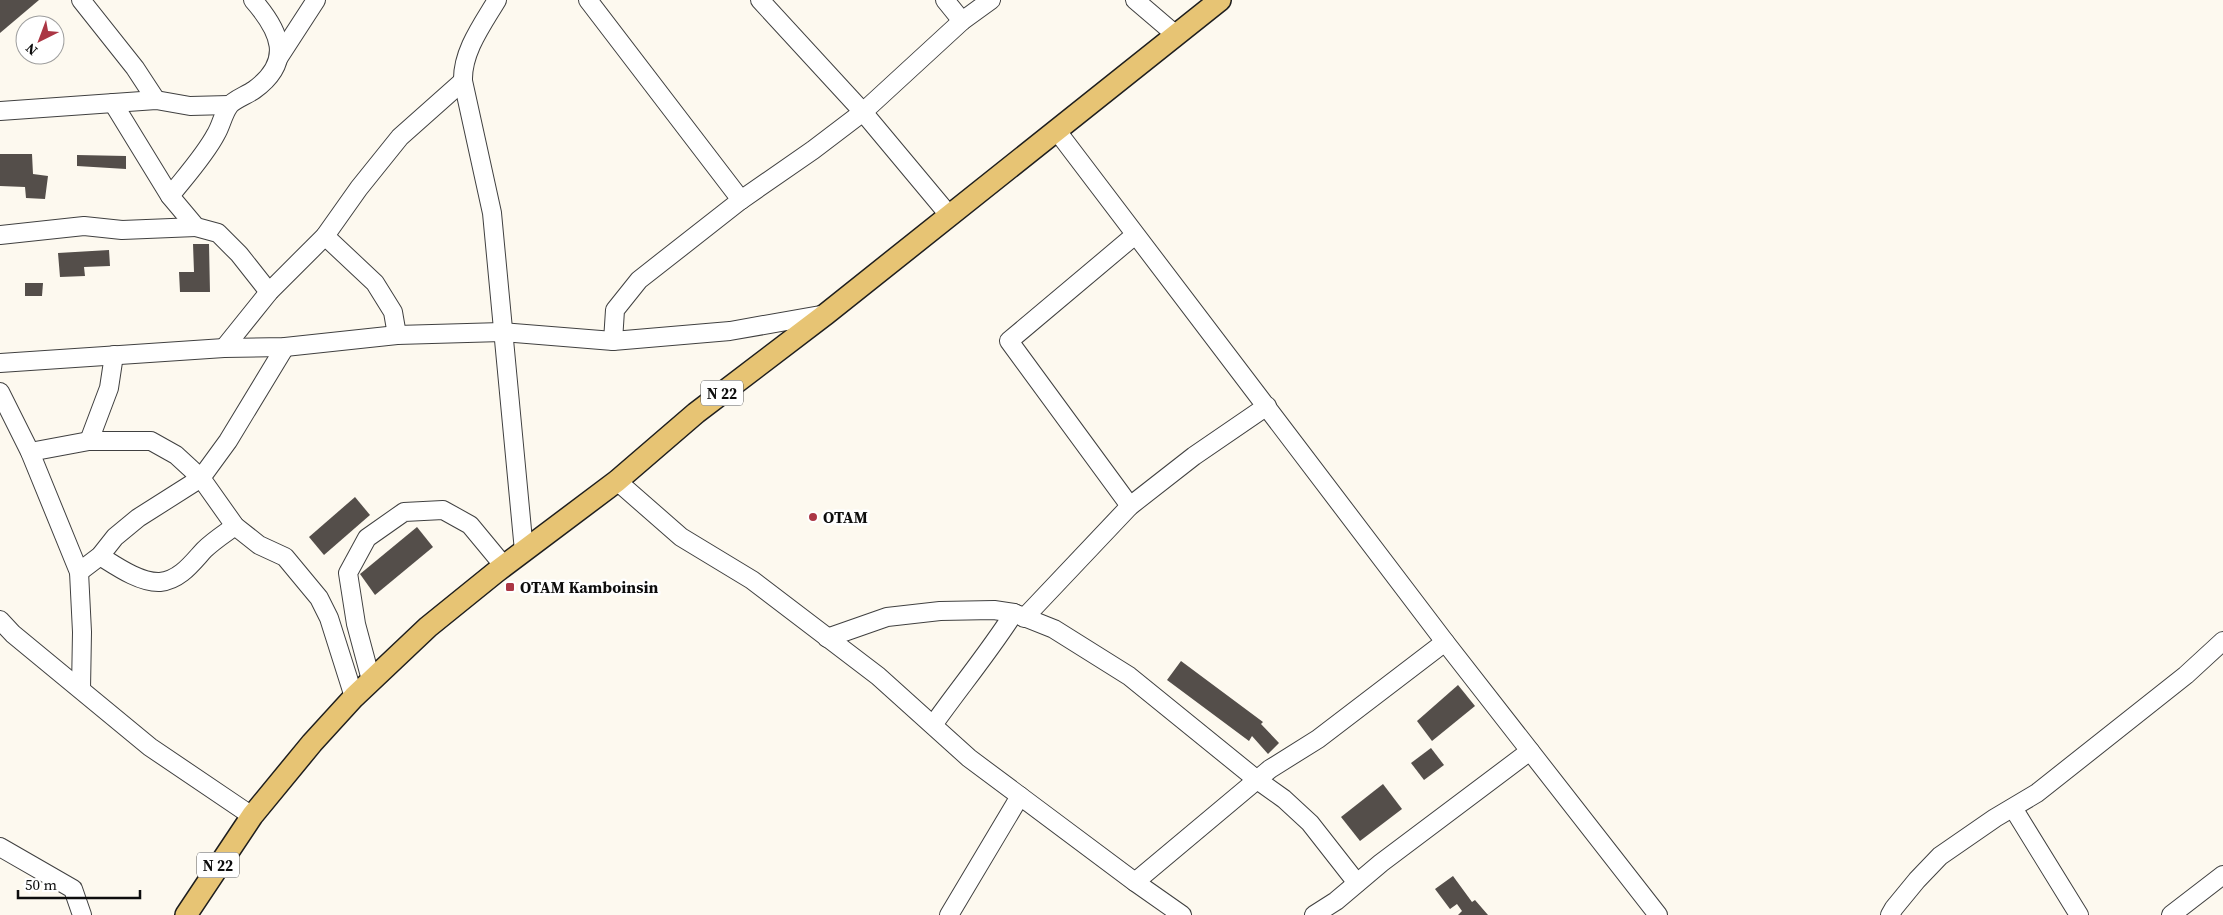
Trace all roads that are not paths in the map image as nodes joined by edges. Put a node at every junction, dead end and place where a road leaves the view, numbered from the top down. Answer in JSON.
{"nodes":[{"id":1,"x":81,"y":0,"type":"edge"},
{"id":2,"x":252,"y":0,"type":"edge"},
{"id":3,"x":316,"y":0,"type":"edge"},
{"id":4,"x":497,"y":0,"type":"edge"},
{"id":5,"x":588,"y":0,"type":"edge"},
{"id":6,"x":760,"y":0,"type":"edge"},
{"id":7,"x":945,"y":0,"type":"edge"},
{"id":8,"x":991,"y":0,"type":"edge"},
{"id":9,"x":1135,"y":0,"type":"edge"},
{"id":10,"x":1220,"y":0,"type":"edge"},
{"id":11,"x":962,"y":21,"type":"junction"},
{"id":12,"x":1176,"y":36,"type":"junction"},
{"id":13,"x":279,"y":57,"type":"junction"},
{"id":14,"x":463,"y":81,"type":"junction"},
{"id":15,"x":156,"y":100,"type":"junction"},
{"id":16,"x":112,"y":104,"type":"junction"},
{"id":17,"x":229,"y":105,"type":"junction"},
{"id":18,"x":0,"y":111,"type":"edge"},
{"id":19,"x":863,"y":112,"type":"junction"},
{"id":20,"x":1056,"y":131,"type":"junction"},
{"id":21,"x":170,"y":196,"type":"junction"},
{"id":22,"x":741,"y":200,"type":"junction"},
{"id":23,"x":949,"y":215,"type":"junction"},
{"id":24,"x":196,"y":227,"type":"junction"},
{"id":25,"x":0,"y":235,"type":"edge"},
{"id":26,"x":1135,"y":235,"type":"junction"},
{"id":27,"x":325,"y":236,"type":"junction"},
{"id":28,"x":269,"y":292,"type":"junction"},
{"id":29,"x":826,"y":314,"type":"junction"},
{"id":30,"x":502,"y":332,"type":"junction"},
{"id":31,"x":397,"y":335,"type":"junction"},
{"id":32,"x":613,"y":341,"type":"junction"},
{"id":33,"x":285,"y":347,"type":"junction"},
{"id":34,"x":224,"y":348,"type":"junction"},
{"id":35,"x":114,"y":355,"type":"junction"},
{"id":36,"x":0,"y":363,"type":"edge"},
{"id":37,"x":0,"y":392,"type":"edge"},
{"id":38,"x":1267,"y":406,"type":"junction"},
{"id":39,"x":89,"y":441,"type":"junction"},
{"id":40,"x":30,"y":452,"type":"junction"},
{"id":41,"x":201,"y":478,"type":"junction"},
{"id":42,"x":617,"y":481,"type":"junction"},
{"id":43,"x":1130,"y":506,"type":"junction"},
{"id":44,"x":235,"y":526,"type":"junction"},
{"id":45,"x":524,"y":551,"type":"junction"},
{"id":46,"x":100,"y":556,"type":"junction"},
{"id":47,"x":504,"y":566,"type":"junction"},
{"id":48,"x":79,"y":572,"type":"junction"},
{"id":49,"x":1019,"y":616,"type":"junction"},
{"id":50,"x":0,"y":620,"type":"edge"},
{"id":51,"x":7,"y":633,"type":"edge"},
{"id":52,"x":827,"y":638,"type":"junction"},
{"id":53,"x":2223,"y":641,"type":"edge"},
{"id":54,"x":1445,"y":642,"type":"junction"},
{"id":55,"x":371,"y":680,"type":"junction"},
{"id":56,"x":81,"y":689,"type":"junction"},
{"id":57,"x":354,"y":697,"type":"junction"},
{"id":58,"x":933,"y":725,"type":"junction"},
{"id":59,"x":1530,"y":751,"type":"junction"},
{"id":60,"x":1256,"y":779,"type":"junction"},
{"id":61,"x":1020,"y":796,"type":"junction"},
{"id":62,"x":2013,"y":808,"type":"junction"},
{"id":63,"x":252,"y":816,"type":"junction"},
{"id":64,"x":0,"y":847,"type":"edge"},
{"id":65,"x":2223,"y":875,"type":"edge"},
{"id":66,"x":1135,"y":882,"type":"junction"},
{"id":67,"x":1357,"y":883,"type":"junction"},
{"id":68,"x":82,"y":915,"type":"edge"},
{"id":69,"x":186,"y":915,"type":"edge"},
{"id":70,"x":949,"y":915,"type":"edge"},
{"id":71,"x":1182,"y":915,"type":"edge"},
{"id":72,"x":1314,"y":915,"type":"edge"},
{"id":73,"x":1658,"y":915,"type":"edge"},
{"id":74,"x":1890,"y":915,"type":"edge"},
{"id":75,"x":2079,"y":915,"type":"edge"},
{"id":76,"x":2171,"y":915,"type":"edge"}],
"edges":[{"from":1,"to":15,"type":"street"},
{"from":2,"to":13,"type":"street"},
{"from":3,"to":13,"type":"street"},
{"from":4,"to":14,"type":"street"},
{"from":5,"to":22,"type":"street"},
{"from":6,"to":19,"type":"street"},
{"from":7,"to":11,"type":"street"},
{"from":8,"to":11,"type":"street"},
{"from":9,"to":12,"type":"street"},
{"from":10,"to":12,"type":"main road","number":"N 22"},
{"from":11,"to":19,"type":"street"},
{"from":12,"to":20,"type":"main road","number":"N 22"},
{"from":13,"to":17,"type":"street"},
{"from":14,"to":27,"type":"street"},
{"from":14,"to":30,"type":"street"},
{"from":15,"to":16,"type":"street"},
{"from":15,"to":17,"type":"street"},
{"from":16,"to":18,"type":"street"},
{"from":16,"to":21,"type":"street"},
{"from":17,"to":21,"type":"street"},
{"from":19,"to":22,"type":"street"},
{"from":19,"to":23,"type":"street"},
{"from":20,"to":23,"type":"main road","number":"N 22"},
{"from":20,"to":26,"type":"street"},
{"from":21,"to":24,"type":"street"},
{"from":22,"to":32,"type":"street"},
{"from":23,"to":29,"type":"main road","number":"N 22"},
{"from":24,"to":25,"type":"street"},
{"from":24,"to":28,"type":"street"},
{"from":26,"to":38,"type":"street"},
{"from":26,"to":43,"type":"street"},
{"from":27,"to":28,"type":"street"},
{"from":27,"to":31,"type":"street"},
{"from":28,"to":34,"type":"street"},
{"from":29,"to":32,"type":"street"},
{"from":29,"to":42,"type":"main road","number":"N 22"},
{"from":30,"to":31,"type":"street"},
{"from":30,"to":32,"type":"street"},
{"from":30,"to":45,"type":"street"},
{"from":31,"to":33,"type":"street"},
{"from":33,"to":34,"type":"street"},
{"from":33,"to":41,"type":"street"},
{"from":34,"to":35,"type":"street"},
{"from":35,"to":36,"type":"street"},
{"from":35,"to":39,"type":"street"},
{"from":37,"to":40,"type":"street"},
{"from":38,"to":43,"type":"street"},
{"from":38,"to":54,"type":"street"},
{"from":39,"to":40,"type":"street"},
{"from":39,"to":41,"type":"street"},
{"from":40,"to":48,"type":"street"},
{"from":41,"to":44,"type":"street"},
{"from":41,"to":46,"type":"street"},
{"from":42,"to":45,"type":"main road","number":"N 22"},
{"from":42,"to":52,"type":"street"},
{"from":43,"to":49,"type":"street"},
{"from":44,"to":46,"type":"street"},
{"from":44,"to":57,"type":"street"},
{"from":45,"to":47,"type":"main road","number":"N 22"},
{"from":46,"to":48,"type":"street"},
{"from":47,"to":55,"type":"main road","number":"N 22"},
{"from":47,"to":55,"type":"street"},
{"from":48,"to":56,"type":"street"},
{"from":49,"to":52,"type":"street"},
{"from":49,"to":58,"type":"street"},
{"from":49,"to":60,"type":"street"},
{"from":50,"to":51,"type":"street"},
{"from":51,"to":56,"type":"street"},
{"from":52,"to":58,"type":"street"},
{"from":53,"to":62,"type":"street"},
{"from":54,"to":59,"type":"street"},
{"from":54,"to":60,"type":"street"},
{"from":55,"to":57,"type":"main road","number":"N 22"},
{"from":56,"to":63,"type":"street"},
{"from":57,"to":63,"type":"main road","number":"N 22"},
{"from":58,"to":61,"type":"street"},
{"from":59,"to":67,"type":"street"},
{"from":59,"to":73,"type":"street"},
{"from":60,"to":66,"type":"street"},
{"from":60,"to":67,"type":"street"},
{"from":61,"to":66,"type":"street"},
{"from":61,"to":70,"type":"street"},
{"from":62,"to":74,"type":"street"},
{"from":62,"to":75,"type":"street"},
{"from":63,"to":69,"type":"main road","number":"N 22"},
{"from":64,"to":68,"type":"street"},
{"from":65,"to":76,"type":"street"},
{"from":66,"to":71,"type":"street"},
{"from":67,"to":72,"type":"street"}]}
